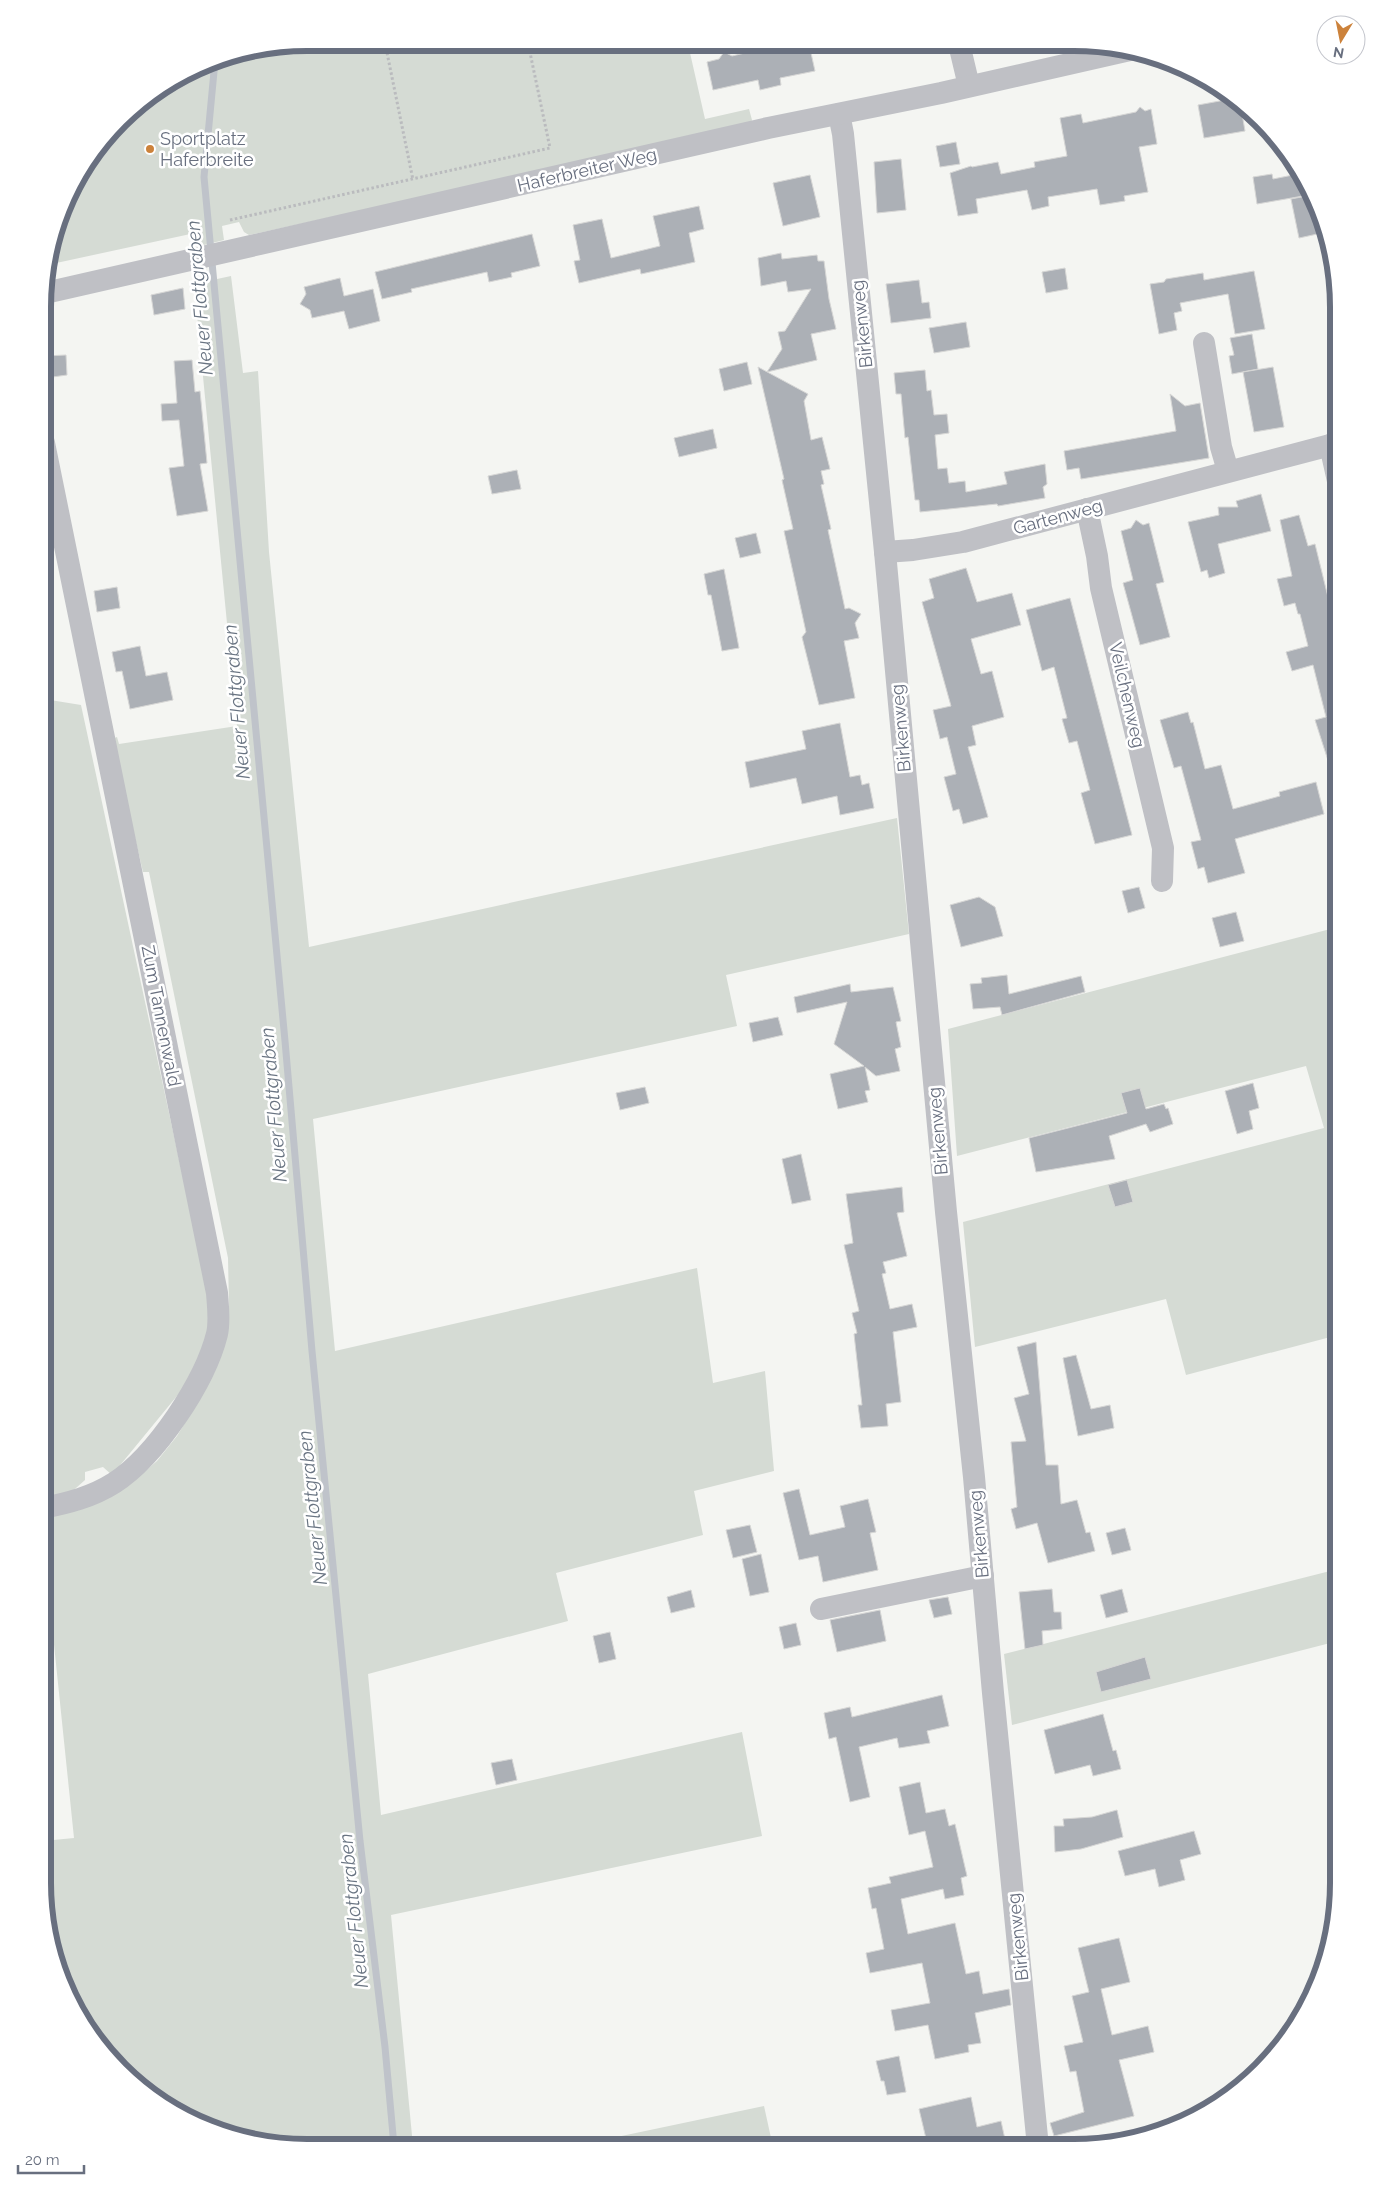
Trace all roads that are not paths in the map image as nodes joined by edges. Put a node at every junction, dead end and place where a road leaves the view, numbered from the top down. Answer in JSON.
{"nodes":[{"id":1,"x":961,"y":51,"type":"edge"},
{"id":2,"x":1112,"y":54,"type":"edge"},
{"id":3,"x":969,"y":86,"type":"junction"},
{"id":4,"x":838,"y":114,"type":"junction"},
{"id":5,"x":52,"y":291,"type":"edge"},
{"id":6,"x":1204,"y":343,"type":"dead end"},
{"id":7,"x":1330,"y":445,"type":"edge"},
{"id":8,"x":1228,"y":471,"type":"junction"},
{"id":9,"x":51,"y":478,"type":"edge"},
{"id":10,"x":1087,"y":510,"type":"junction"},
{"id":11,"x":885,"y":552,"type":"junction"},
{"id":12,"x":1162,"y":881,"type":"dead end"},
{"id":13,"x":51,"y":1506,"type":"edge"},
{"id":14,"x":983,"y":1576,"type":"junction"},
{"id":15,"x":821,"y":1609,"type":"dead end"},
{"id":16,"x":1037,"y":2139,"type":"edge"}],
"edges":[{"from":1,"to":3,"type":"street"},
{"from":2,"to":3,"type":"street","name":"Haferbreiter Weg"},
{"from":3,"to":4,"type":"street","name":"Haferbreiter Weg"},
{"from":4,"to":5,"type":"street","name":"Haferbreiter Weg"},
{"from":4,"to":11,"type":"street","name":"Birkenweg"},
{"from":6,"to":8,"type":"street"},
{"from":7,"to":8,"type":"street","name":"Gartenweg"},
{"from":8,"to":10,"type":"street","name":"Gartenweg"},
{"from":9,"to":13,"type":"street","name":"Zum Tannenwald"},
{"from":10,"to":11,"type":"street","name":"Gartenweg"},
{"from":10,"to":12,"type":"street","name":"Veilchenweg"},
{"from":11,"to":14,"type":"street","name":"Birkenweg"},
{"from":14,"to":15,"type":"street"},
{"from":14,"to":16,"type":"street","name":"Birkenweg"}]}
